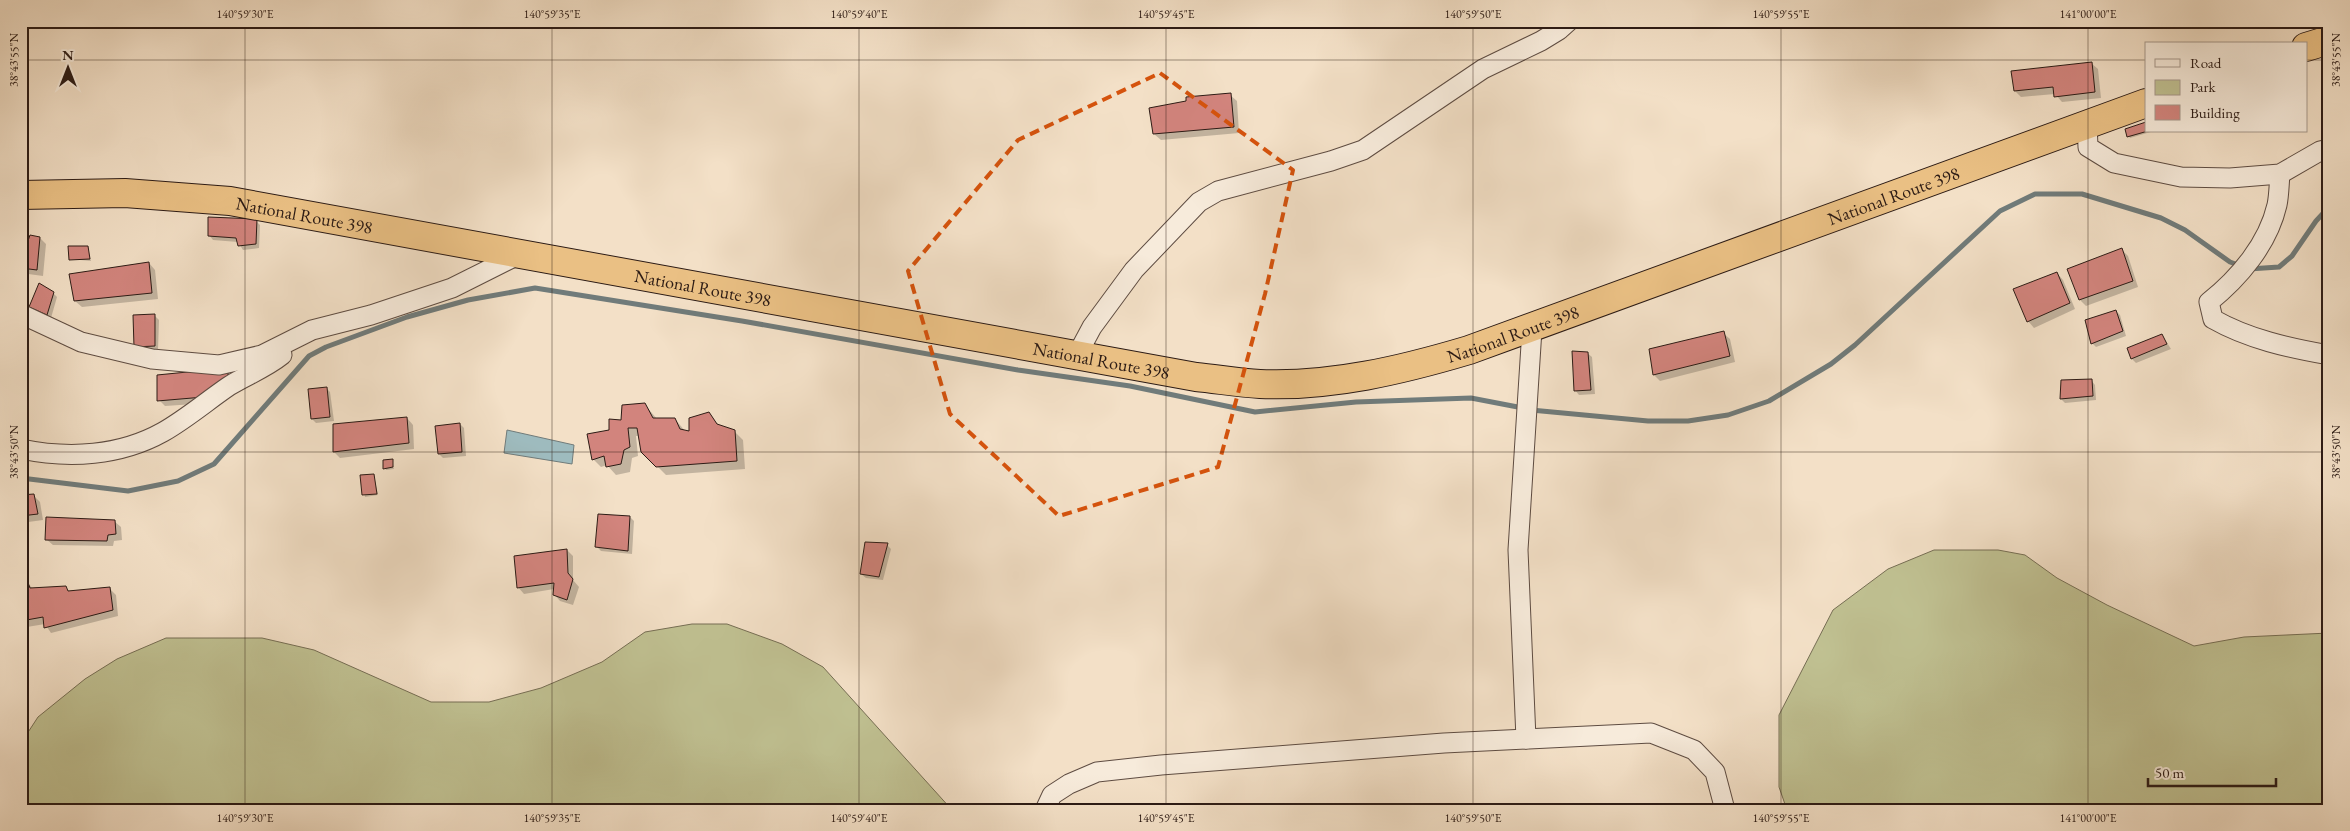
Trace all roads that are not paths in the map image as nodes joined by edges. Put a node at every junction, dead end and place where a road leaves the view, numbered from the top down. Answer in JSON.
{"nodes":[{"id":1,"x":1569,"y":21,"type":"edge"},
{"id":2,"x":2329,"y":40,"type":"edge"},
{"id":3,"x":2308,"y":46,"type":"edge"},
{"id":4,"x":2145,"y":102,"type":"edge"},
{"id":5,"x":2087,"y":123,"type":"junction"},
{"id":6,"x":2329,"y":149,"type":"edge"},
{"id":7,"x":2280,"y":174,"type":"junction"},
{"id":8,"x":21,"y":195,"type":"edge"},
{"id":9,"x":522,"y":253,"type":"junction"},
{"id":10,"x":21,"y":314,"type":"edge"},
{"id":11,"x":1532,"y":329,"type":"junction"},
{"id":12,"x":312,"y":330,"type":"junction"},
{"id":13,"x":1077,"y":355,"type":"junction"},
{"id":14,"x":2329,"y":355,"type":"edge"},
{"id":15,"x":21,"y":450,"type":"edge"},
{"id":16,"x":1526,"y":740,"type":"junction"},
{"id":17,"x":1045,"y":810,"type":"edge"},
{"id":18,"x":1725,"y":810,"type":"edge"}],
"edges":[{"from":1,"to":13,"type":"street"},
{"from":2,"to":3,"type":"highway"},
{"from":4,"to":5,"type":"highway","name":"National Route 398"},
{"from":5,"to":7,"type":"street"},
{"from":5,"to":11,"type":"highway","name":"National Route 398"},
{"from":6,"to":7,"type":"street"},
{"from":7,"to":14,"type":"street"},
{"from":8,"to":9,"type":"highway","name":"National Route 398"},
{"from":9,"to":12,"type":"street"},
{"from":9,"to":13,"type":"highway","name":"National Route 398"},
{"from":10,"to":12,"type":"street"},
{"from":11,"to":13,"type":"highway","name":"National Route 398"},
{"from":11,"to":16,"type":"street"},
{"from":12,"to":15,"type":"street"},
{"from":16,"to":17,"type":"street"},
{"from":16,"to":18,"type":"street"}]}
